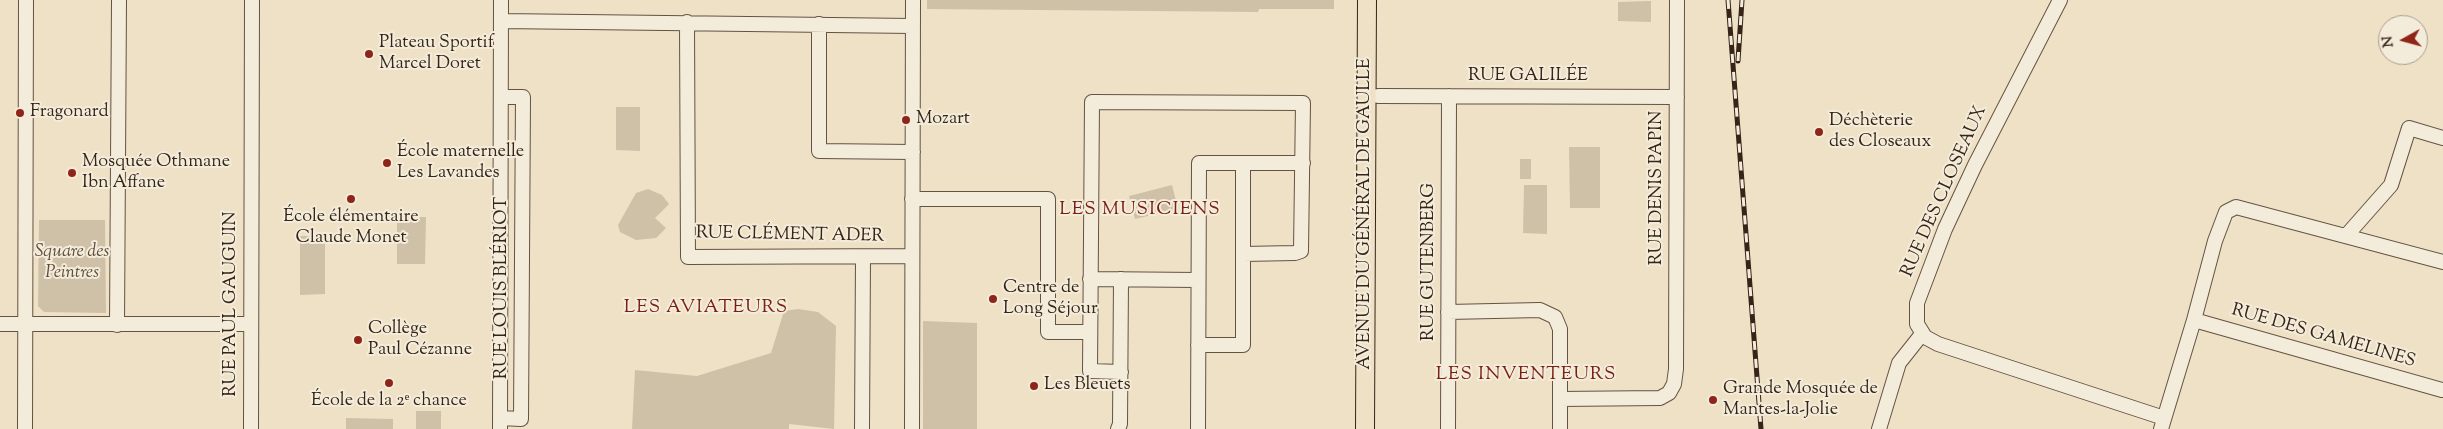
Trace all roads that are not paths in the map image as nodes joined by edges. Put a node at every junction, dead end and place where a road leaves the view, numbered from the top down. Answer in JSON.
{"nodes":[{"id":1,"x":26,"y":0,"type":"edge"},
{"id":2,"x":119,"y":0,"type":"edge"},
{"id":3,"x":252,"y":0,"type":"edge"},
{"id":4,"x":501,"y":0,"type":"edge"},
{"id":5,"x":913,"y":0,"type":"edge"},
{"id":6,"x":1367,"y":0,"type":"edge"},
{"id":7,"x":1378,"y":0,"type":"edge"},
{"id":8,"x":1677,"y":0,"type":"edge"},
{"id":9,"x":2060,"y":0,"type":"edge"},
{"id":10,"x":501,"y":21,"type":"junction"},
{"id":11,"x":687,"y":22,"type":"junction"},
{"id":12,"x":819,"y":24,"type":"junction"},
{"id":13,"x":913,"y":26,"type":"junction"},
{"id":14,"x":1378,"y":96,"type":"junction"},
{"id":15,"x":1449,"y":96,"type":"junction"},
{"id":16,"x":501,"y":97,"type":"junction"},
{"id":17,"x":1677,"y":97,"type":"junction"},
{"id":18,"x":2443,"y":138,"type":"edge"},
{"id":19,"x":913,"y":152,"type":"junction"},
{"id":20,"x":1243,"y":163,"type":"junction"},
{"id":21,"x":1303,"y":163,"type":"junction"},
{"id":22,"x":912,"y":199,"type":"junction"},
{"id":23,"x":2346,"y":236,"type":"junction"},
{"id":24,"x":1243,"y":254,"type":"junction"},
{"id":25,"x":912,"y":256,"type":"junction"},
{"id":26,"x":863,"y":258,"type":"junction"},
{"id":27,"x":2443,"y":262,"type":"edge"},
{"id":28,"x":1090,"y":279,"type":"junction"},
{"id":29,"x":1121,"y":279,"type":"junction"},
{"id":30,"x":1198,"y":280,"type":"junction"},
{"id":31,"x":1448,"y":312,"type":"junction"},
{"id":32,"x":2194,"y":320,"type":"junction"},
{"id":33,"x":0,"y":324,"type":"edge"},
{"id":34,"x":251,"y":324,"type":"junction"},
{"id":35,"x":25,"y":325,"type":"junction"},
{"id":36,"x":117,"y":325,"type":"junction"},
{"id":37,"x":1090,"y":332,"type":"junction"},
{"id":38,"x":1922,"y":334,"type":"junction"},
{"id":39,"x":1198,"y":345,"type":"junction"},
{"id":40,"x":1121,"y":372,"type":"junction"},
{"id":41,"x":2443,"y":390,"type":"edge"},
{"id":42,"x":1560,"y":399,"type":"junction"},
{"id":43,"x":500,"y":424,"type":"edge"},
{"id":44,"x":2162,"y":424,"type":"edge"},
{"id":45,"x":25,"y":429,"type":"edge"},
{"id":46,"x":251,"y":429,"type":"edge"},
{"id":47,"x":862,"y":429,"type":"edge"},
{"id":48,"x":912,"y":429,"type":"edge"},
{"id":49,"x":1118,"y":429,"type":"edge"},
{"id":50,"x":1198,"y":429,"type":"edge"},
{"id":51,"x":1365,"y":429,"type":"edge"},
{"id":52,"x":1377,"y":429,"type":"edge"},
{"id":53,"x":1448,"y":429,"type":"edge"},
{"id":54,"x":1560,"y":429,"type":"edge"},
{"id":55,"x":1878,"y":429,"type":"edge"}],
"edges":[{"from":1,"to":35,"type":"street"},
{"from":2,"to":36,"type":"street"},
{"from":3,"to":34,"type":"street","name":"RUE PAUL GAUGUIN"},
{"from":4,"to":10,"type":"street"},
{"from":5,"to":13,"type":"street"},
{"from":6,"to":51,"type":"main road","name":"AVENUE DU GÉNÉRAL DE GAULLE"},
{"from":7,"to":14,"type":"main road","name":"AVENUE DU GÉNÉRAL DE GAULLE"},
{"from":8,"to":17,"type":"street","name":"RUE DENIS PAPIN"},
{"from":9,"to":38,"type":"street","name":"RUE DES CLOSEAUX"},
{"from":10,"to":11,"type":"street"},
{"from":10,"to":16,"type":"street"},
{"from":11,"to":12,"type":"street"},
{"from":11,"to":26,"type":"street","name":"RUE CLÉMENT ADER"},
{"from":12,"to":13,"type":"street"},
{"from":12,"to":19,"type":"street"},
{"from":13,"to":19,"type":"street"},
{"from":14,"to":15,"type":"street","name":"RUE GALILÉE"},
{"from":14,"to":52,"type":"main road","name":"AVENUE DU GÉNÉRAL DE GAULLE"},
{"from":15,"to":17,"type":"street","name":"RUE GALILÉE"},
{"from":15,"to":31,"type":"street","name":"RUE GUTENBERG"},
{"from":16,"to":43,"type":"street"},
{"from":16,"to":43,"type":"street","name":"RUE LOUIS BLÉRIOT"},
{"from":17,"to":42,"type":"street","name":"RUE DENIS PAPIN"},
{"from":18,"to":23,"type":"street"},
{"from":19,"to":22,"type":"street"},
{"from":20,"to":21,"type":"street"},
{"from":20,"to":24,"type":"street"},
{"from":20,"to":30,"type":"street"},
{"from":21,"to":24,"type":"street"},
{"from":21,"to":28,"type":"street"},
{"from":22,"to":25,"type":"street"},
{"from":22,"to":37,"type":"street"},
{"from":23,"to":27,"type":"street"},
{"from":23,"to":32,"type":"street"},
{"from":24,"to":39,"type":"street"},
{"from":25,"to":26,"type":"street","name":"RUE CLÉMENT ADER"},
{"from":25,"to":48,"type":"street"},
{"from":26,"to":47,"type":"street"},
{"from":28,"to":29,"type":"street"},
{"from":28,"to":37,"type":"street"},
{"from":29,"to":30,"type":"street"},
{"from":29,"to":40,"type":"street"},
{"from":30,"to":39,"type":"street"},
{"from":31,"to":42,"type":"street"},
{"from":31,"to":53,"type":"street","name":"RUE GUTENBERG"},
{"from":32,"to":41,"type":"street","name":"RUE DES GAMELINES"},
{"from":32,"to":44,"type":"street"},
{"from":33,"to":35,"type":"street"},
{"from":34,"to":36,"type":"street"},
{"from":34,"to":46,"type":"street","name":"RUE PAUL GAUGUIN"},
{"from":35,"to":36,"type":"street"},
{"from":35,"to":45,"type":"street"},
{"from":37,"to":40,"type":"street"},
{"from":38,"to":44,"type":"street"},
{"from":38,"to":55,"type":"street"},
{"from":39,"to":50,"type":"street"},
{"from":40,"to":49,"type":"street"},
{"from":42,"to":54,"type":"street"}]}
